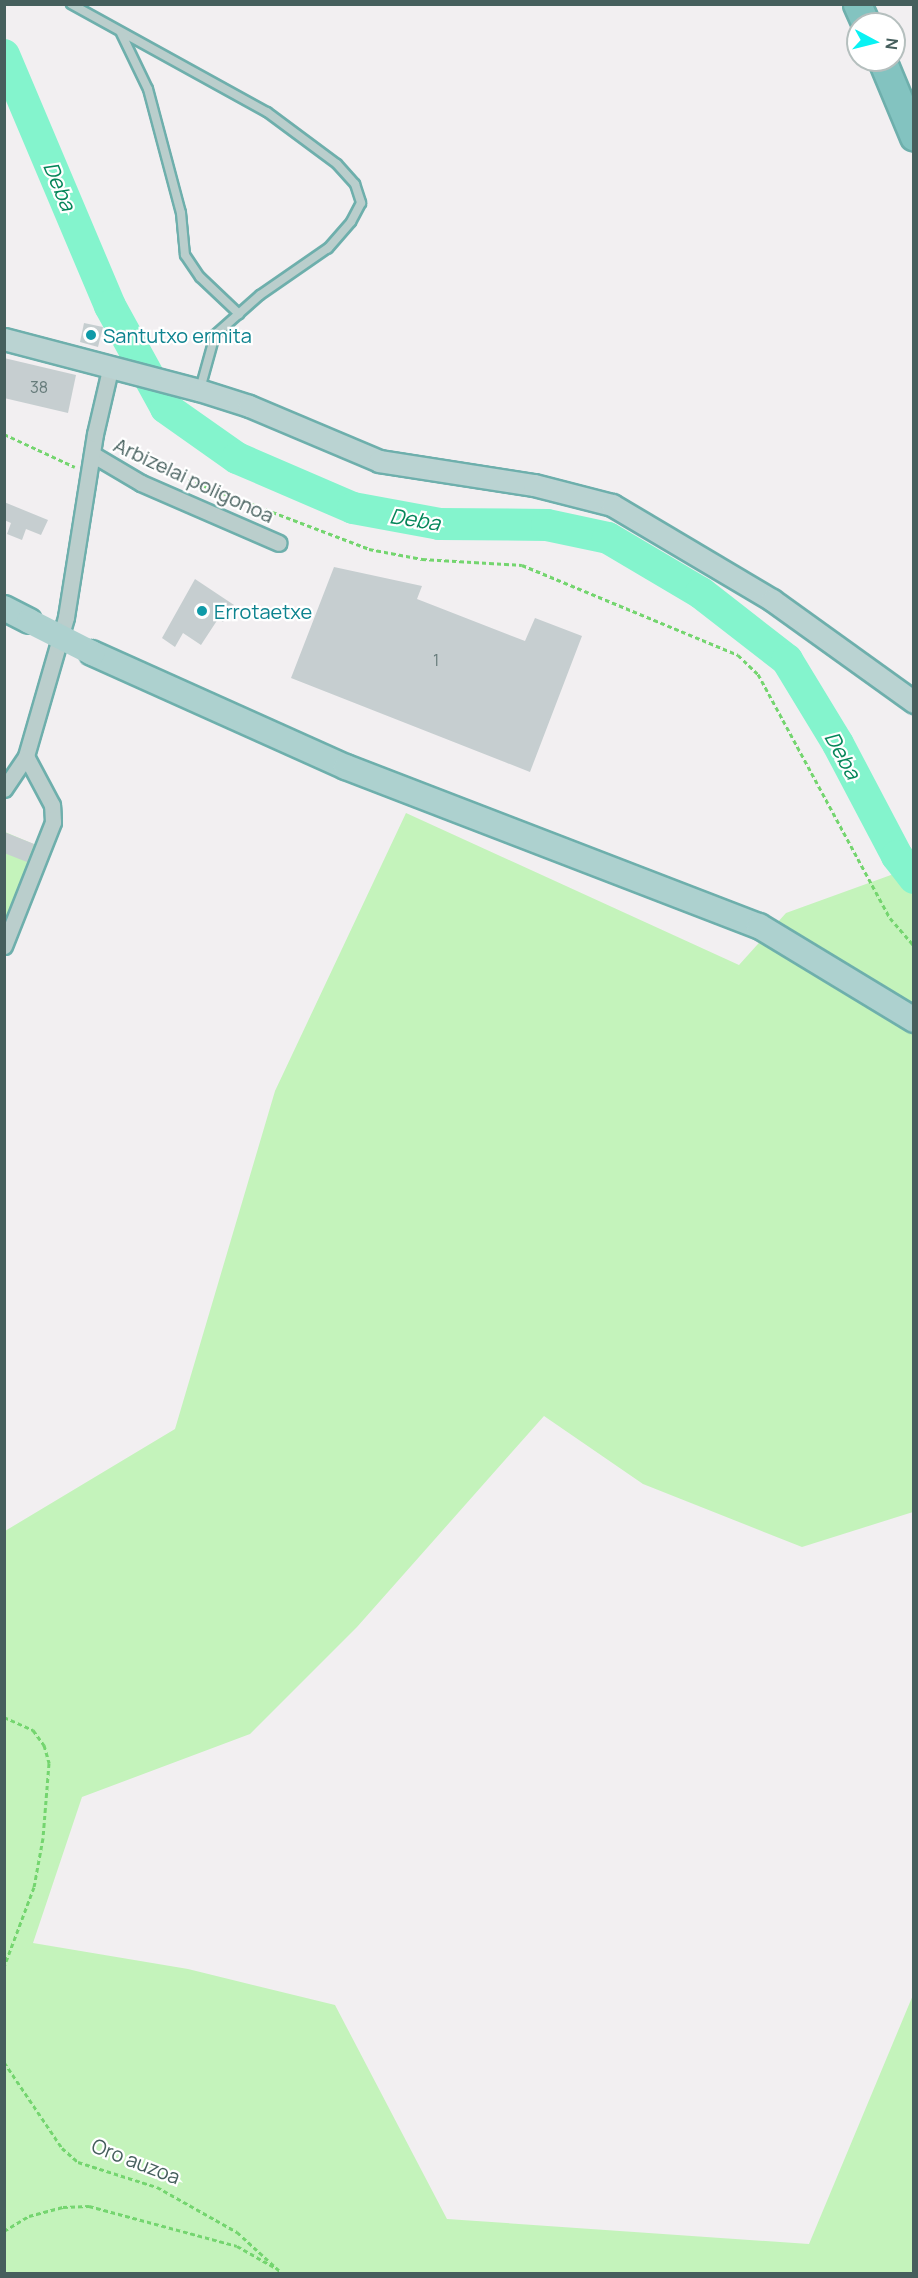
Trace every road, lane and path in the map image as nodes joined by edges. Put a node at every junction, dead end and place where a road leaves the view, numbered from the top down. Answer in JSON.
{"nodes":[{"id":1,"x":71,"y":4,"type":"edge"},
{"id":2,"x":120,"y":32,"type":"junction"},
{"id":3,"x":887,"y":72,"type":"edge"},
{"id":4,"x":914,"y":137,"type":"edge"},
{"id":5,"x":239,"y":314,"type":"junction"},
{"id":6,"x":4,"y":339,"type":"edge"},
{"id":7,"x":118,"y":367,"type":"junction"},
{"id":8,"x":191,"y":388,"type":"junction"},
{"id":9,"x":4,"y":435,"type":"edge"},
{"id":10,"x":92,"y":454,"type":"junction"},
{"id":11,"x":134,"y":459,"type":"dead end"},
{"id":12,"x":89,"y":475,"type":"junction"},
{"id":13,"x":279,"y":543,"type":"dead end"},
{"id":14,"x":4,"y":608,"type":"edge"},
{"id":15,"x":914,"y":702,"type":"edge"},
{"id":16,"x":26,"y":756,"type":"junction"},
{"id":17,"x":4,"y":789,"type":"edge"},
{"id":18,"x":4,"y":946,"type":"edge"},
{"id":19,"x":914,"y":946,"type":"edge"},
{"id":20,"x":914,"y":1020,"type":"edge"},
{"id":21,"x":4,"y":1717,"type":"edge"},
{"id":22,"x":4,"y":1967,"type":"edge"},
{"id":23,"x":4,"y":2062,"type":"edge"},
{"id":24,"x":4,"y":2230,"type":"edge"},
{"id":25,"x":282,"y":2272,"type":"edge"}],
"edges":[{"from":1,"to":2,"type":"lane"},
{"from":2,"to":5,"type":"lane"},
{"from":2,"to":5,"type":"lane"},
{"from":3,"to":4,"type":"highway"},
{"from":5,"to":8,"type":"lane"},
{"from":6,"to":7,"type":"street"},
{"from":7,"to":8,"type":"street"},
{"from":7,"to":10,"type":"street"},
{"from":8,"to":15,"type":"street"},
{"from":9,"to":12,"type":"path"},
{"from":10,"to":12,"type":"street"},
{"from":10,"to":13,"type":"street","name":"Arbizelai poligonoa"},
{"from":11,"to":19,"type":"path"},
{"from":12,"to":16,"type":"street"},
{"from":14,"to":20,"type":"main road","bridge":true},
{"from":16,"to":17,"type":"street"},
{"from":16,"to":18,"type":"street"},
{"from":21,"to":22,"type":"path"},
{"from":23,"to":25,"type":"path","name":"Oro auzoa"},
{"from":24,"to":25,"type":"path","name":"Oro auzoa"}]}
